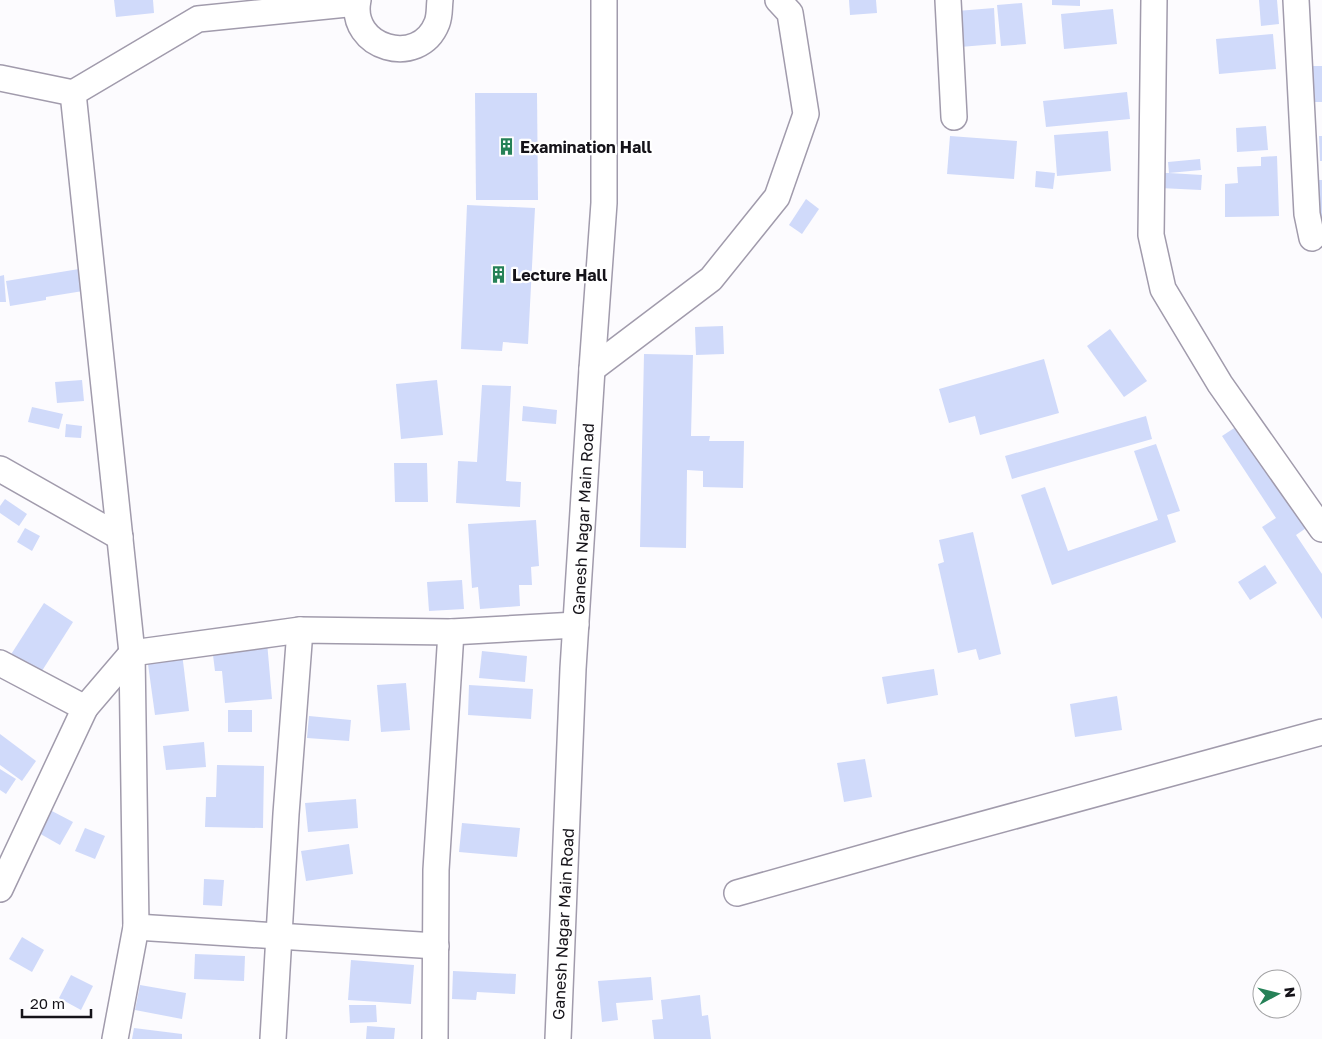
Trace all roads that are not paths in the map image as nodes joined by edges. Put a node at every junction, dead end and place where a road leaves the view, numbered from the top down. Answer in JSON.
{"nodes":[{"id":1,"x":440,"y":0,"type":"edge"},
{"id":2,"x":449,"y":0,"type":"edge"},
{"id":3,"x":604,"y":0,"type":"edge"},
{"id":4,"x":778,"y":0,"type":"edge"},
{"id":5,"x":948,"y":0,"type":"edge"},
{"id":6,"x":1154,"y":0,"type":"edge"},
{"id":7,"x":1296,"y":0,"type":"edge"},
{"id":8,"x":358,"y":2,"type":"edge"},
{"id":9,"x":0,"y":78,"type":"edge"},
{"id":10,"x":73,"y":92,"type":"junction"},
{"id":11,"x":954,"y":117,"type":"dead end"},
{"id":12,"x":1312,"y":238,"type":"dead end"},
{"id":13,"x":592,"y":369,"type":"junction"},
{"id":14,"x":0,"y":469,"type":"edge"},
{"id":15,"x":1322,"y":529,"type":"edge"},
{"id":16,"x":120,"y":537,"type":"junction"},
{"id":17,"x":576,"y":625,"type":"junction"},
{"id":18,"x":300,"y":630,"type":"junction"},
{"id":19,"x":452,"y":632,"type":"junction"},
{"id":20,"x":132,"y":653,"type":"junction"},
{"id":21,"x":0,"y":663,"type":"edge"},
{"id":22,"x":85,"y":708,"type":"junction"},
{"id":23,"x":1322,"y":732,"type":"edge"},
{"id":24,"x":0,"y":889,"type":"edge"},
{"id":25,"x":737,"y":893,"type":"dead end"},
{"id":26,"x":136,"y":927,"type":"junction"},
{"id":27,"x":279,"y":936,"type":"junction"},
{"id":28,"x":436,"y":946,"type":"junction"},
{"id":29,"x":115,"y":1039,"type":"edge"},
{"id":30,"x":273,"y":1039,"type":"edge"},
{"id":31,"x":435,"y":1039,"type":"edge"},
{"id":32,"x":558,"y":1039,"type":"edge"}],
"edges":[{"from":1,"to":2,"type":"street"},
{"from":1,"to":8,"type":"street"},
{"from":3,"to":13,"type":"street","name":"Ganesh Nagar Main Road"},
{"from":4,"to":13,"type":"street"},
{"from":5,"to":11,"type":"street"},
{"from":6,"to":15,"type":"street"},
{"from":7,"to":12,"type":"street"},
{"from":8,"to":10,"type":"street"},
{"from":9,"to":10,"type":"street"},
{"from":10,"to":16,"type":"street"},
{"from":13,"to":17,"type":"street","name":"Ganesh Nagar Main Road"},
{"from":14,"to":16,"type":"street"},
{"from":16,"to":20,"type":"street"},
{"from":17,"to":19,"type":"street"},
{"from":17,"to":32,"type":"street","name":"Ganesh Nagar Main Road"},
{"from":18,"to":19,"type":"street"},
{"from":18,"to":20,"type":"street"},
{"from":18,"to":27,"type":"street"},
{"from":19,"to":28,"type":"street"},
{"from":20,"to":22,"type":"street"},
{"from":20,"to":26,"type":"street"},
{"from":21,"to":22,"type":"street"},
{"from":22,"to":24,"type":"street"},
{"from":23,"to":25,"type":"street"},
{"from":26,"to":27,"type":"street"},
{"from":26,"to":29,"type":"street"},
{"from":27,"to":28,"type":"street"},
{"from":27,"to":30,"type":"street"},
{"from":28,"to":31,"type":"street"}]}
